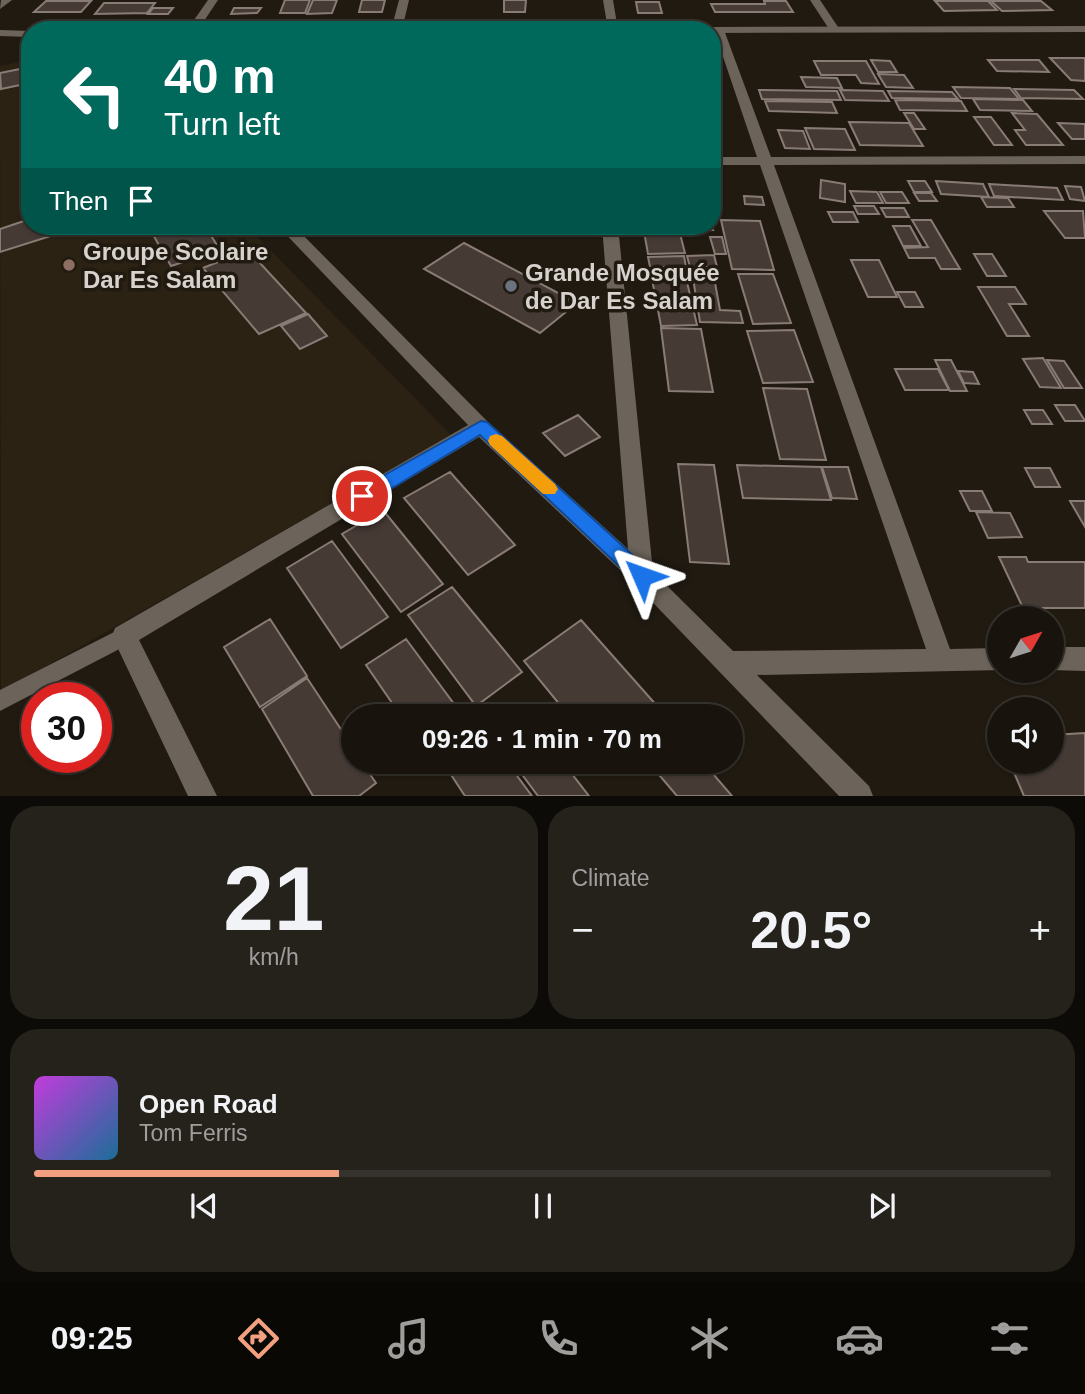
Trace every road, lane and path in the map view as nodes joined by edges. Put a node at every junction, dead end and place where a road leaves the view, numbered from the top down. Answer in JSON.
{"nodes":[{"id":1,"x":7,"y":0,"type":"edge"},
{"id":2,"x":213,"y":0,"type":"edge"},
{"id":3,"x":404,"y":0,"type":"edge"},
{"id":4,"x":608,"y":0,"type":"edge"},
{"id":5,"x":815,"y":0,"type":"edge"},
{"id":6,"x":0,"y":6,"type":"edge"},
{"id":7,"x":198,"y":21,"type":"edge"},
{"id":8,"x":398,"y":21,"type":"edge"},
{"id":9,"x":612,"y":21,"type":"edge"},
{"id":10,"x":1085,"y":29,"type":"edge"},
{"id":11,"x":721,"y":30,"type":"edge"},
{"id":12,"x":835,"y":30,"type":"junction"},
{"id":13,"x":0,"y":33,"type":"edge"},
{"id":14,"x":21,"y":34,"type":"edge"},
{"id":15,"x":721,"y":43,"type":"edge"},
{"id":16,"x":765,"y":159,"type":"junction"},
{"id":17,"x":721,"y":160,"type":"edge"},
{"id":18,"x":1085,"y":160,"type":"edge"},
{"id":19,"x":295,"y":235,"type":"edge"},
{"id":20,"x":611,"y":235,"type":"edge"},
{"id":21,"x":481,"y":427,"type":"junction"},
{"id":22,"x":642,"y":576,"type":"junction"},
{"id":23,"x":124,"y":636,"type":"junction"},
{"id":24,"x":1064,"y":659,"type":"edge"},
{"id":25,"x":1085,"y":659,"type":"edge"},
{"id":26,"x":942,"y":660,"type":"junction"},
{"id":27,"x":987,"y":660,"type":"edge"},
{"id":28,"x":727,"y":663,"type":"junction"},
{"id":29,"x":0,"y":701,"type":"edge"},
{"id":30,"x":203,"y":796,"type":"edge"},
{"id":31,"x":859,"y":796,"type":"edge"}],
"edges":[{"from":1,"to":6,"type":"street"},
{"from":2,"to":7,"type":"street"},
{"from":3,"to":8,"type":"street"},
{"from":4,"to":9,"type":"street"},
{"from":5,"to":12,"type":"street"},
{"from":10,"to":12,"type":"street"},
{"from":11,"to":12,"type":"street"},
{"from":13,"to":14,"type":"street"},
{"from":15,"to":16,"type":"street"},
{"from":16,"to":17,"type":"street"},
{"from":16,"to":18,"type":"street"},
{"from":16,"to":26,"type":"street"},
{"from":19,"to":21,"type":"street"},
{"from":20,"to":22,"type":"street"},
{"from":21,"to":22,"type":"street"},
{"from":21,"to":23,"type":"street"},
{"from":22,"to":28,"type":"street"},
{"from":23,"to":29,"type":"lane"},
{"from":23,"to":30,"type":"street"},
{"from":24,"to":25,"type":"street"},
{"from":26,"to":27,"type":"street"},
{"from":26,"to":28,"type":"street"},
{"from":28,"to":31,"type":"street"}]}
